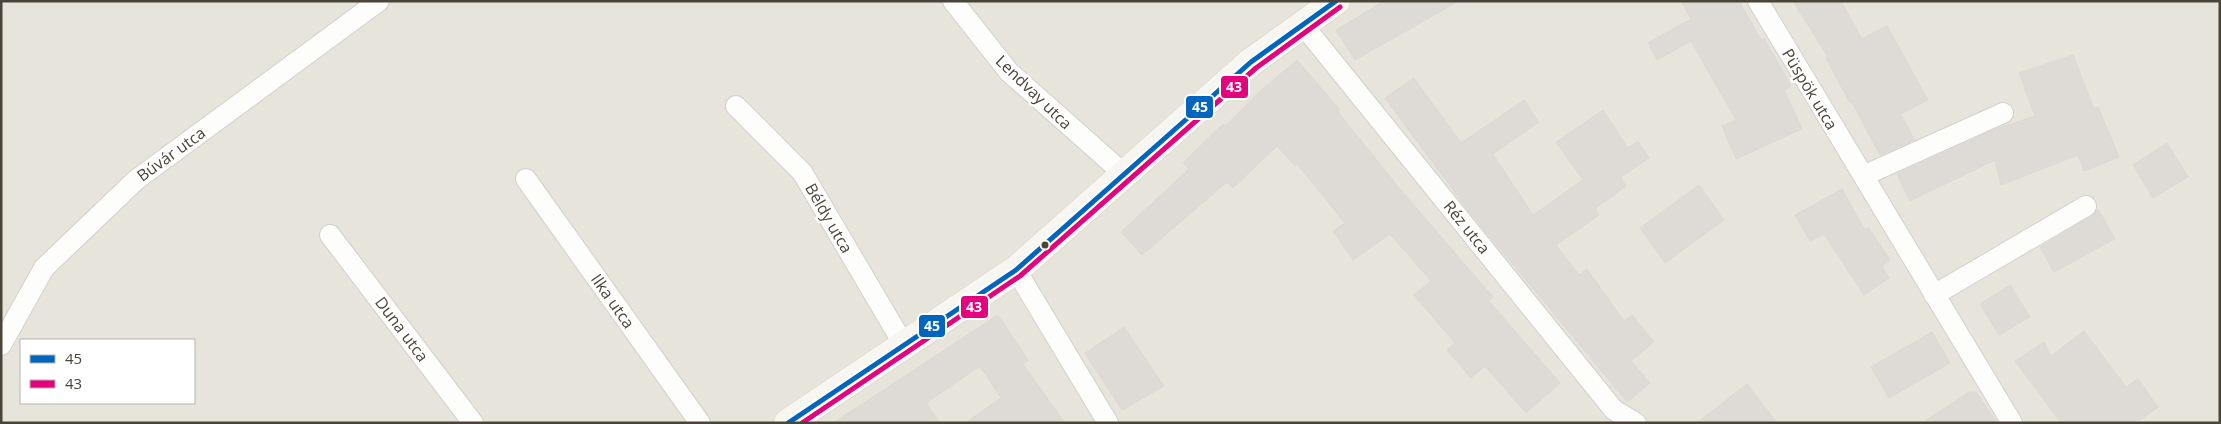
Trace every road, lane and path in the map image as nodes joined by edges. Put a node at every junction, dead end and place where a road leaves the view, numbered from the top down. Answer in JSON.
{"nodes":[{"id":1,"x":379,"y":1,"type":"edge"},
{"id":2,"x":953,"y":1,"type":"edge"},
{"id":3,"x":1336,"y":1,"type":"edge"},
{"id":4,"x":1758,"y":1,"type":"edge"},
{"id":5,"x":1304,"y":24,"type":"junction"},
{"id":6,"x":736,"y":106,"type":"dead end"},
{"id":7,"x":2003,"y":113,"type":"dead end"},
{"id":8,"x":1124,"y":174,"type":"junction"},
{"id":9,"x":1863,"y":176,"type":"junction"},
{"id":10,"x":526,"y":180,"type":"dead end"},
{"id":11,"x":2086,"y":206,"type":"dead end"},
{"id":12,"x":330,"y":235,"type":"dead end"},
{"id":13,"x":1016,"y":270,"type":"junction"},
{"id":14,"x":1934,"y":295,"type":"junction"},
{"id":15,"x":1,"y":345,"type":"edge"},
{"id":16,"x":904,"y":345,"type":"junction"},
{"id":17,"x":473,"y":423,"type":"edge"},
{"id":18,"x":700,"y":423,"type":"edge"},
{"id":19,"x":788,"y":423,"type":"edge"},
{"id":20,"x":1108,"y":423,"type":"edge"},
{"id":21,"x":1636,"y":423,"type":"edge"},
{"id":22,"x":2012,"y":423,"type":"edge"}],
"edges":[{"from":1,"to":15,"type":"street","name":"Búvár utca"},
{"from":2,"to":8,"type":"street","name":"Lendvay utca"},
{"from":3,"to":5,"type":"street"},
{"from":4,"to":9,"type":"street","name":"Püspök utca"},
{"from":5,"to":8,"type":"street"},
{"from":5,"to":21,"type":"street","name":"Réz utca"},
{"from":6,"to":16,"type":"street","name":"Béldy utca"},
{"from":7,"to":9,"type":"street"},
{"from":8,"to":13,"type":"street"},
{"from":9,"to":14,"type":"street","name":"Püspök utca"},
{"from":10,"to":18,"type":"street","name":"Ilka utca"},
{"from":11,"to":14,"type":"street"},
{"from":12,"to":17,"type":"street","name":"Duna utca"},
{"from":13,"to":16,"type":"street"},
{"from":13,"to":20,"type":"street"},
{"from":14,"to":22,"type":"street","name":"Püspök utca"},
{"from":16,"to":19,"type":"street"}]}
